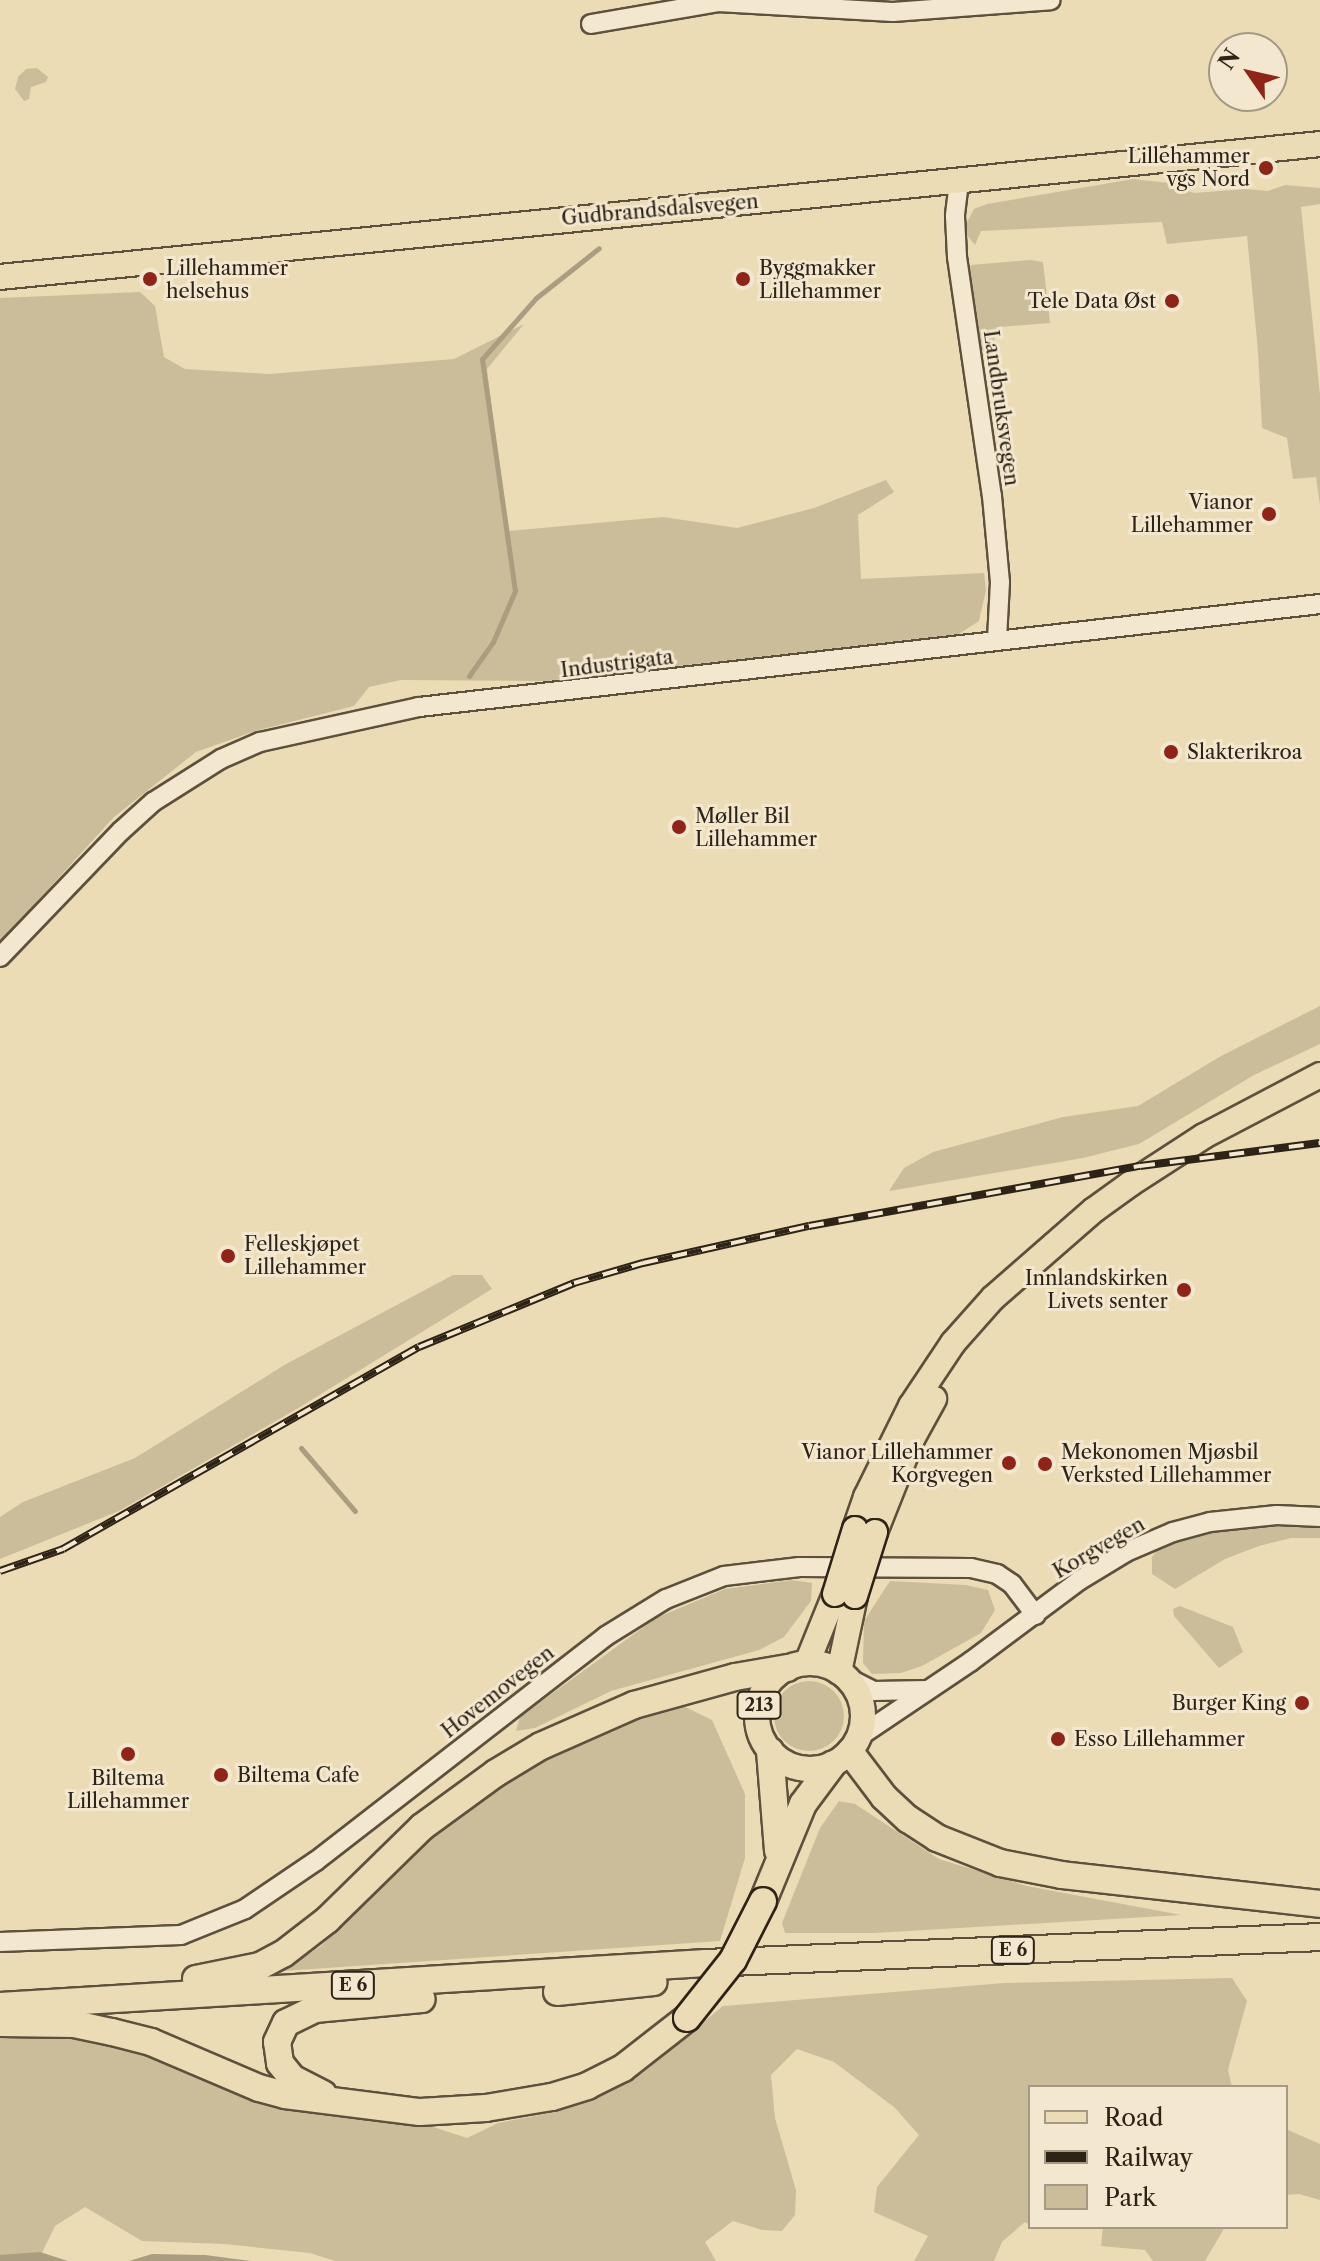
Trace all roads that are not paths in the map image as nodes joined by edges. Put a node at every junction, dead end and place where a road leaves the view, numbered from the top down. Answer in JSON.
{"nodes":[{"id":1,"x":1051,"y":0,"type":"edge"},
{"id":2,"x":718,"y":1,"type":"edge"},
{"id":3,"x":591,"y":24,"type":"dead end"},
{"id":4,"x":1320,"y":144,"type":"edge"},
{"id":5,"x":959,"y":182,"type":"junction"},
{"id":6,"x":0,"y":277,"type":"edge"},
{"id":7,"x":1320,"y":604,"type":"edge"},
{"id":8,"x":997,"y":640,"type":"junction"},
{"id":9,"x":0,"y":957,"type":"edge"},
{"id":10,"x":1320,"y":1075,"type":"edge"},
{"id":11,"x":1320,"y":1093,"type":"edge"},
{"id":12,"x":1320,"y":1517,"type":"edge"},
{"id":13,"x":865,"y":1530,"type":"junction"},
{"id":14,"x":845,"y":1595,"type":"junction"},
{"id":15,"x":1035,"y":1615,"type":"junction"},
{"id":16,"x":797,"y":1666,"type":"junction"},
{"id":17,"x":842,"y":1674,"type":"junction"},
{"id":18,"x":927,"y":1690,"type":"junction"},
{"id":19,"x":770,"y":1751,"type":"junction"},
{"id":20,"x":847,"y":1751,"type":"junction"},
{"id":21,"x":778,"y":1858,"type":"junction"},
{"id":22,"x":1320,"y":1904,"type":"edge"},
{"id":23,"x":1320,"y":1937,"type":"edge"},
{"id":24,"x":0,"y":1942,"type":"edge"},
{"id":25,"x":706,"y":1963,"type":"junction"},
{"id":26,"x":0,"y":1993,"type":"edge"},
{"id":27,"x":0,"y":2006,"type":"edge"},
{"id":28,"x":0,"y":2023,"type":"edge"},
{"id":29,"x":337,"y":2101,"type":"junction"}],
"edges":[{"from":1,"to":2,"type":"street"},
{"from":2,"to":3,"type":"street"},
{"from":4,"to":5,"type":"main road","name":"Gudbrandsdalsvegen"},
{"from":5,"to":6,"type":"main road","name":"Gudbrandsdalsvegen"},
{"from":5,"to":8,"type":"street","name":"Landbruksvegen"},
{"from":7,"to":8,"type":"street","name":"Industrigata"},
{"from":8,"to":9,"type":"street","name":"Industrigata"},
{"from":10,"to":13,"type":"main road","number":"213"},
{"from":11,"to":13,"type":"main road","number":"213"},
{"from":12,"to":15,"type":"street","name":"Korgvegen"},
{"from":13,"to":14,"type":"main road","number":"213","bridge":true},
{"from":14,"to":16,"type":"main road","number":"213"},
{"from":14,"to":17,"type":"main road","number":"213"},
{"from":15,"to":18,"type":"street","name":"Korgvegen"},
{"from":15,"to":24,"type":"street","name":"Hovemovegen"},
{"from":16,"to":17,"type":"main road"},
{"from":16,"to":19,"type":"main road","number":"213"},
{"from":16,"to":26,"type":"highway"},
{"from":17,"to":18,"type":"street"},
{"from":17,"to":20,"type":"main road"},
{"from":18,"to":20,"type":"street","name":"Korgvegen"},
{"from":19,"to":20,"type":"main road"},
{"from":19,"to":21,"type":"highway"},
{"from":20,"to":21,"type":"highway"},
{"from":20,"to":22,"type":"highway"},
{"from":21,"to":29,"type":"highway","bridge":true},
{"from":23,"to":25,"type":"highway","number":"E 6"},
{"from":25,"to":27,"type":"highway","number":"E 6"},
{"from":25,"to":29,"type":"highway"},
{"from":28,"to":29,"type":"highway"}]}
